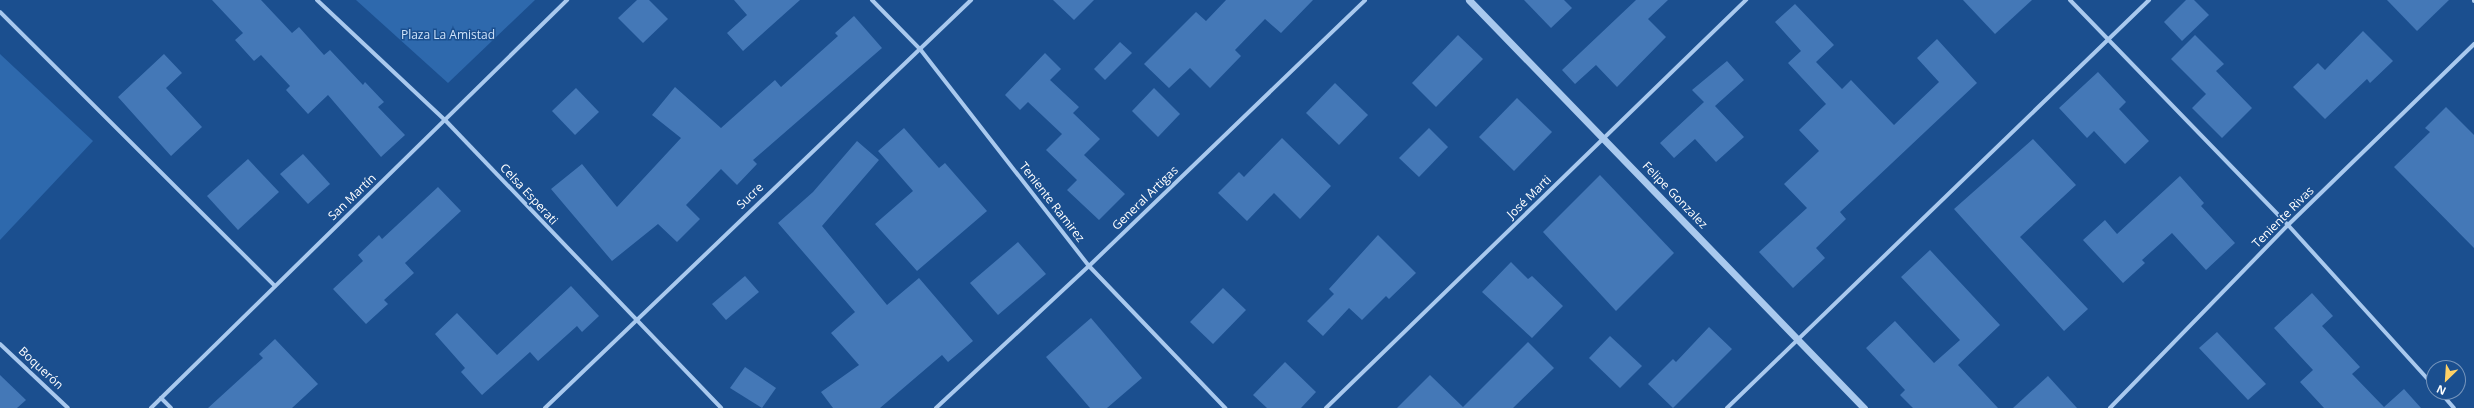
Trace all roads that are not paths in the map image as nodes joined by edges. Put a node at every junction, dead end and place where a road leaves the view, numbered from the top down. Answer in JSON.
{"nodes":[{"id":1,"x":317,"y":0,"type":"edge"},
{"id":2,"x":567,"y":0,"type":"edge"},
{"id":3,"x":872,"y":0,"type":"edge"},
{"id":4,"x":971,"y":0,"type":"edge"},
{"id":5,"x":1365,"y":0,"type":"edge"},
{"id":6,"x":1469,"y":0,"type":"edge"},
{"id":7,"x":1746,"y":0,"type":"edge"},
{"id":8,"x":2070,"y":0,"type":"edge"},
{"id":9,"x":2149,"y":0,"type":"edge"},
{"id":10,"x":0,"y":12,"type":"edge"},
{"id":11,"x":2108,"y":42,"type":"junction"},
{"id":12,"x":2474,"y":44,"type":"edge"},
{"id":13,"x":920,"y":49,"type":"junction"},
{"id":14,"x":445,"y":120,"type":"junction"},
{"id":15,"x":1604,"y":138,"type":"junction"},
{"id":16,"x":2288,"y":225,"type":"junction"},
{"id":17,"x":1089,"y":266,"type":"junction"},
{"id":18,"x":275,"y":286,"type":"junction"},
{"id":19,"x":634,"y":320,"type":"junction"},
{"id":20,"x":1798,"y":340,"type":"junction"},
{"id":21,"x":0,"y":344,"type":"edge"},
{"id":22,"x":2426,"y":377,"type":"edge"},
{"id":23,"x":161,"y":398,"type":"junction"},
{"id":24,"x":2447,"y":400,"type":"edge"},
{"id":25,"x":68,"y":408,"type":"edge"},
{"id":26,"x":152,"y":408,"type":"edge"},
{"id":27,"x":171,"y":408,"type":"edge"},
{"id":28,"x":545,"y":408,"type":"edge"},
{"id":29,"x":721,"y":408,"type":"edge"},
{"id":30,"x":936,"y":408,"type":"edge"},
{"id":31,"x":1225,"y":408,"type":"edge"},
{"id":32,"x":1326,"y":408,"type":"edge"},
{"id":33,"x":1727,"y":408,"type":"edge"},
{"id":34,"x":1864,"y":408,"type":"edge"},
{"id":35,"x":2110,"y":408,"type":"edge"},
{"id":36,"x":2454,"y":408,"type":"edge"}],
"edges":[{"from":1,"to":14,"type":"street","name":"Celsa Esperati"},
{"from":2,"to":14,"type":"street","name":"San Martín"},
{"from":3,"to":13,"type":"street","name":"Teniente Ramirez"},
{"from":4,"to":13,"type":"street","name":"Sucre"},
{"from":5,"to":17,"type":"street","name":"General Artigas"},
{"from":6,"to":15,"type":"street","name":"Felipe Gonzalez"},
{"from":7,"to":15,"type":"street","name":"José Marti"},
{"from":8,"to":11,"type":"street"},
{"from":9,"to":11,"type":"street"},
{"from":10,"to":18,"type":"street"},
{"from":11,"to":16,"type":"street"},
{"from":11,"to":20,"type":"street"},
{"from":12,"to":16,"type":"street","name":"Teniente Rivas"},
{"from":13,"to":17,"type":"street","name":"Teniente Ramirez"},
{"from":13,"to":19,"type":"street","name":"Sucre"},
{"from":14,"to":18,"type":"street","name":"San Martín"},
{"from":14,"to":19,"type":"street","name":"Celsa Esperati"},
{"from":15,"to":20,"type":"street","name":"Felipe Gonzalez"},
{"from":15,"to":32,"type":"street","name":"José Marti"},
{"from":16,"to":22,"type":"street"},
{"from":16,"to":35,"type":"street","name":"Teniente Rivas"},
{"from":17,"to":30,"type":"street","name":"General Artigas"},
{"from":17,"to":31,"type":"street","name":"Teniente Ramirez"},
{"from":18,"to":23,"type":"street","name":"San Martín"},
{"from":19,"to":28,"type":"street","name":"Sucre"},
{"from":19,"to":29,"type":"street","name":"Celsa Esperati"},
{"from":20,"to":33,"type":"street"},
{"from":20,"to":34,"type":"street","name":"Felipe Gonzalez"},
{"from":21,"to":25,"type":"street","name":"Boquerón"},
{"from":23,"to":26,"type":"street","name":"San Martín"},
{"from":23,"to":27,"type":"street"},
{"from":24,"to":36,"type":"street"}]}
